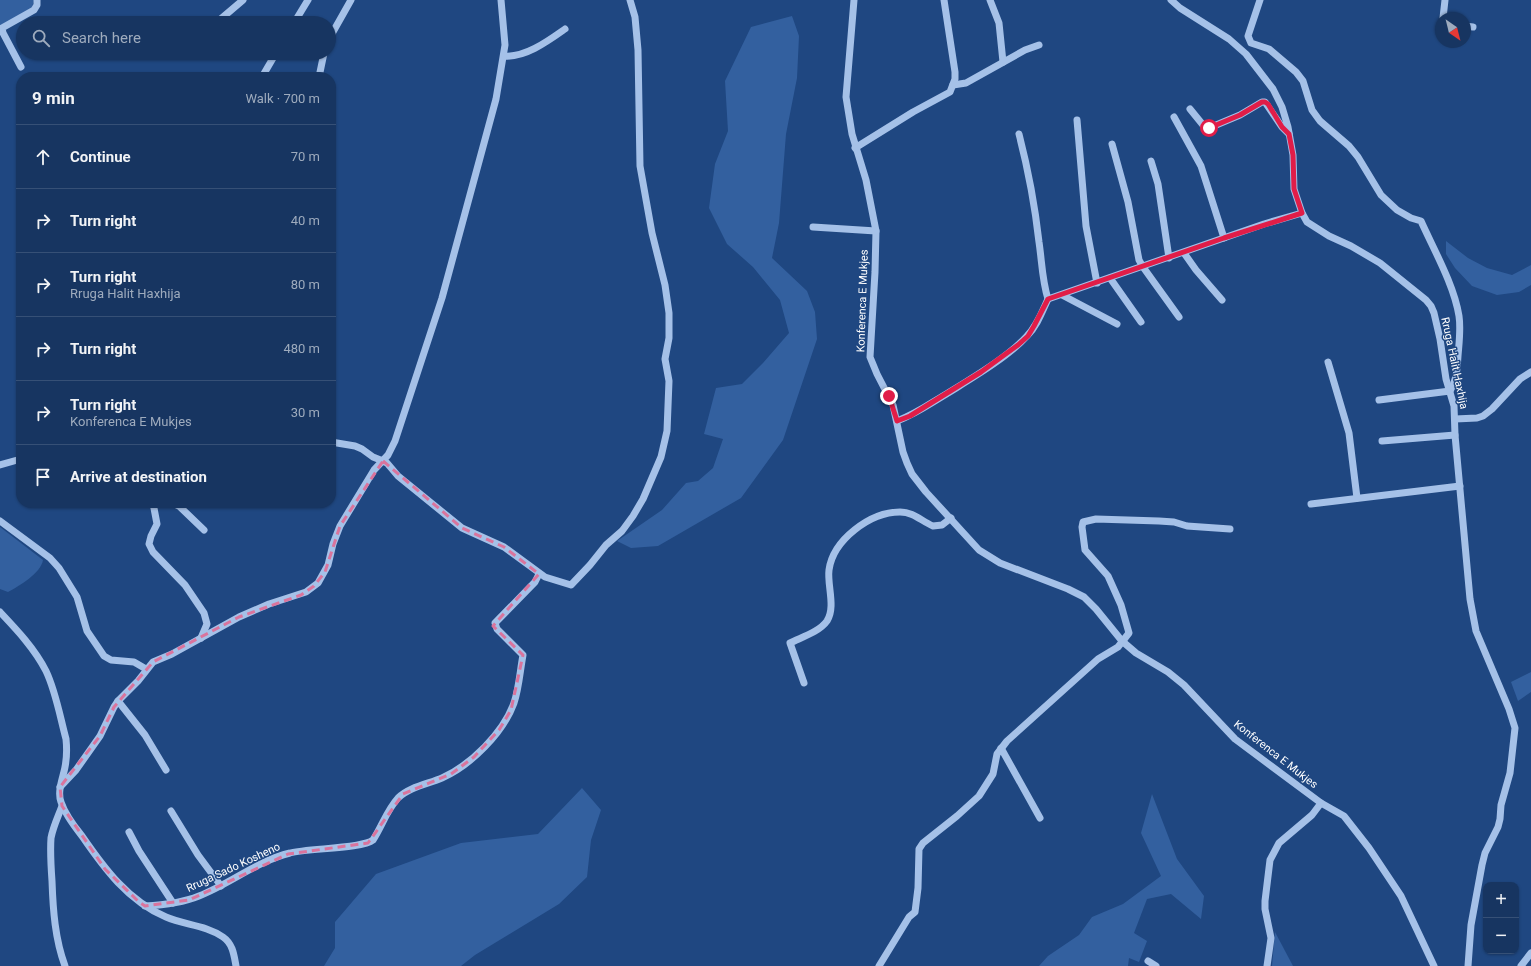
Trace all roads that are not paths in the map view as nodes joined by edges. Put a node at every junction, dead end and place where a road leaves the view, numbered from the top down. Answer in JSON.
{"nodes":[{"id":1,"x":37,"y":0,"type":"edge"},
{"id":2,"x":242,"y":0,"type":"edge"},
{"id":3,"x":308,"y":0,"type":"edge"},
{"id":4,"x":351,"y":0,"type":"edge"},
{"id":5,"x":501,"y":0,"type":"edge"},
{"id":6,"x":630,"y":0,"type":"edge"},
{"id":7,"x":854,"y":0,"type":"edge"},
{"id":8,"x":944,"y":0,"type":"edge"},
{"id":9,"x":990,"y":0,"type":"edge"},
{"id":10,"x":1171,"y":0,"type":"edge"},
{"id":11,"x":1260,"y":0,"type":"edge"},
{"id":12,"x":1445,"y":0,"type":"edge"},
{"id":13,"x":1444,"y":12,"type":"edge"},
{"id":14,"x":23,"y":16,"type":"edge"},
{"id":15,"x":224,"y":16,"type":"edge"},
{"id":16,"x":298,"y":16,"type":"edge"},
{"id":17,"x":16,"y":20,"type":"edge"},
{"id":18,"x":336,"y":27,"type":"edge"},
{"id":19,"x":565,"y":29,"type":"dead end"},
{"id":20,"x":1254,"y":44,"type":"junction"},
{"id":21,"x":1039,"y":45,"type":"dead end"},
{"id":22,"x":1246,"y":54,"type":"junction"},
{"id":23,"x":504,"y":56,"type":"junction"},
{"id":24,"x":16,"y":58,"type":"edge"},
{"id":25,"x":17,"y":60,"type":"edge"},
{"id":26,"x":272,"y":60,"type":"edge"},
{"id":27,"x":323,"y":60,"type":"edge"},
{"id":28,"x":1003,"y":62,"type":"junction"},
{"id":29,"x":21,"y":67,"type":"dead end"},
{"id":30,"x":265,"y":72,"type":"edge"},
{"id":31,"x":320,"y":72,"type":"edge"},
{"id":32,"x":953,"y":85,"type":"junction"},
{"id":33,"x":1190,"y":109,"type":"dead end"},
{"id":34,"x":1174,"y":118,"type":"dead end"},
{"id":35,"x":1077,"y":120,"type":"dead end"},
{"id":36,"x":1019,"y":134,"type":"dead end"},
{"id":37,"x":1289,"y":134,"type":"junction"},
{"id":38,"x":1112,"y":144,"type":"dead end"},
{"id":39,"x":855,"y":148,"type":"junction"},
{"id":40,"x":1151,"y":161,"type":"dead end"},
{"id":41,"x":1302,"y":213,"type":"junction"},
{"id":42,"x":813,"y":227,"type":"dead end"},
{"id":43,"x":876,"y":232,"type":"junction"},
{"id":44,"x":1224,"y":238,"type":"junction"},
{"id":45,"x":1184,"y":253,"type":"junction"},
{"id":46,"x":1169,"y":258,"type":"junction"},
{"id":47,"x":1143,"y":267,"type":"junction"},
{"id":48,"x":1110,"y":278,"type":"junction"},
{"id":49,"x":1097,"y":283,"type":"junction"},
{"id":50,"x":1062,"y":295,"type":"junction"},
{"id":51,"x":1048,"y":299,"type":"junction"},
{"id":52,"x":1222,"y":300,"type":"dead end"},
{"id":53,"x":1179,"y":317,"type":"dead end"},
{"id":54,"x":1141,"y":322,"type":"dead end"},
{"id":55,"x":1117,"y":324,"type":"dead end"},
{"id":56,"x":1328,"y":362,"type":"dead end"},
{"id":57,"x":1531,"y":372,"type":"edge"},
{"id":58,"x":1450,"y":392,"type":"junction"},
{"id":59,"x":1379,"y":400,"type":"dead end"},
{"id":60,"x":1455,"y":419,"type":"junction"},
{"id":61,"x":897,"y":421,"type":"junction"},
{"id":62,"x":1455,"y":435,"type":"junction"},
{"id":63,"x":1382,"y":442,"type":"dead end"},
{"id":64,"x":336,"y":443,"type":"edge"},
{"id":65,"x":16,"y":460,"type":"edge"},
{"id":66,"x":383,"y":460,"type":"junction"},
{"id":67,"x":0,"y":465,"type":"edge"},
{"id":68,"x":1460,"y":486,"type":"junction"},
{"id":69,"x":1357,"y":498,"type":"junction"},
{"id":70,"x":1311,"y":504,"type":"dead end"},
{"id":71,"x":154,"y":508,"type":"edge"},
{"id":72,"x":181,"y":508,"type":"edge"},
{"id":73,"x":951,"y":518,"type":"junction"},
{"id":74,"x":0,"y":521,"type":"edge"},
{"id":75,"x":1230,"y":529,"type":"dead end"},
{"id":76,"x":204,"y":530,"type":"dead end"},
{"id":77,"x":539,"y":574,"type":"junction"},
{"id":78,"x":0,"y":612,"type":"edge"},
{"id":79,"x":201,"y":638,"type":"junction"},
{"id":80,"x":1122,"y":641,"type":"junction"},
{"id":81,"x":146,"y":669,"type":"junction"},
{"id":82,"x":804,"y":683,"type":"dead end"},
{"id":83,"x":118,"y":701,"type":"junction"},
{"id":84,"x":1001,"y":748,"type":"junction"},
{"id":85,"x":166,"y":770,"type":"dead end"},
{"id":86,"x":60,"y":787,"type":"junction"},
{"id":87,"x":1321,"y":803,"type":"junction"},
{"id":88,"x":62,"y":806,"type":"junction"},
{"id":89,"x":171,"y":811,"type":"dead end"},
{"id":90,"x":1040,"y":818,"type":"dead end"},
{"id":91,"x":129,"y":832,"type":"dead end"},
{"id":92,"x":221,"y":886,"type":"junction"},
{"id":93,"x":174,"y":903,"type":"junction"},
{"id":94,"x":145,"y":906,"type":"junction"},
{"id":95,"x":1531,"y":953,"type":"edge"},
{"id":96,"x":1148,"y":961,"type":"dead end"},
{"id":97,"x":65,"y":966,"type":"edge"},
{"id":98,"x":236,"y":966,"type":"edge"},
{"id":99,"x":879,"y":966,"type":"edge"},
{"id":100,"x":1156,"y":966,"type":"edge"},
{"id":101,"x":1267,"y":966,"type":"edge"},
{"id":102,"x":1434,"y":966,"type":"edge"},
{"id":103,"x":1468,"y":966,"type":"edge"},
{"id":104,"x":1521,"y":966,"type":"edge"}],
"edges":[{"from":1,"to":14,"type":"street"},
{"from":2,"to":15,"type":"street"},
{"from":3,"to":16,"type":"street"},
{"from":4,"to":18,"type":"street"},
{"from":5,"to":23,"type":"street"},
{"from":6,"to":77,"type":"street"},
{"from":7,"to":39,"type":"street","name":"Konferenca E Mukjes"},
{"from":8,"to":32,"type":"street"},
{"from":9,"to":28,"type":"street"},
{"from":10,"to":22,"type":"street","name":"Rruga Halit Haxhija"},
{"from":11,"to":20,"type":"street"},
{"from":12,"to":13,"type":"street"},
{"from":17,"to":24,"type":"street"},
{"from":19,"to":23,"type":"street"},
{"from":20,"to":22,"type":"street"},
{"from":20,"to":58,"type":"street"},
{"from":21,"to":28,"type":"street"},
{"from":22,"to":37,"type":"street","name":"Rruga Halit Haxhija"},
{"from":23,"to":66,"type":"street"},
{"from":25,"to":29,"type":"street"},
{"from":26,"to":30,"type":"street"},
{"from":27,"to":31,"type":"street"},
{"from":28,"to":32,"type":"street"},
{"from":32,"to":39,"type":"street"},
{"from":33,"to":37,"type":"street"},
{"from":34,"to":44,"type":"street"},
{"from":35,"to":49,"type":"street"},
{"from":36,"to":51,"type":"street"},
{"from":37,"to":41,"type":"street","name":"Rruga Halit Haxhija"},
{"from":38,"to":47,"type":"street"},
{"from":39,"to":43,"type":"street","name":"Konferenca E Mukjes"},
{"from":40,"to":46,"type":"street"},
{"from":41,"to":44,"type":"street"},
{"from":41,"to":58,"type":"street","name":"Rruga Halit Haxhija"},
{"from":42,"to":43,"type":"street"},
{"from":43,"to":61,"type":"street","name":"Konferenca E Mukjes"},
{"from":44,"to":45,"type":"street"},
{"from":45,"to":46,"type":"street"},
{"from":45,"to":52,"type":"street"},
{"from":46,"to":47,"type":"street"},
{"from":47,"to":48,"type":"street"},
{"from":47,"to":53,"type":"street"},
{"from":48,"to":49,"type":"street"},
{"from":48,"to":54,"type":"street"},
{"from":49,"to":50,"type":"street"},
{"from":50,"to":51,"type":"street"},
{"from":50,"to":55,"type":"street"},
{"from":51,"to":61,"type":"street"},
{"from":56,"to":69,"type":"street"},
{"from":57,"to":60,"type":"street"},
{"from":58,"to":59,"type":"street"},
{"from":58,"to":60,"type":"street","name":"Rruga Halit Haxhija"},
{"from":60,"to":62,"type":"street","name":"Rruga Halit Haxhija"},
{"from":61,"to":73,"type":"street","name":"Konferenca E Mukjes"},
{"from":62,"to":63,"type":"street"},
{"from":62,"to":68,"type":"street","name":"Rruga Halit Haxhija"},
{"from":64,"to":66,"type":"street"},
{"from":65,"to":67,"type":"street"},
{"from":66,"to":77,"type":"street"},
{"from":66,"to":79,"type":"street"},
{"from":68,"to":69,"type":"street"},
{"from":68,"to":103,"type":"street","name":"Rruga Halit Haxhija"},
{"from":69,"to":70,"type":"street"},
{"from":71,"to":79,"type":"street"},
{"from":72,"to":76,"type":"street"},
{"from":73,"to":80,"type":"street","name":"Konferenca E Mukjes"},
{"from":73,"to":82,"type":"street"},
{"from":74,"to":81,"type":"street"},
{"from":75,"to":80,"type":"street"},
{"from":77,"to":92,"type":"street","name":"Rruga Sado Kosheno"},
{"from":78,"to":86,"type":"street"},
{"from":79,"to":81,"type":"street"},
{"from":80,"to":84,"type":"street"},
{"from":80,"to":87,"type":"street","name":"Konferenca E Mukjes"},
{"from":81,"to":83,"type":"street"},
{"from":83,"to":85,"type":"street"},
{"from":83,"to":86,"type":"street"},
{"from":84,"to":90,"type":"street"},
{"from":84,"to":99,"type":"street"},
{"from":86,"to":88,"type":"street"},
{"from":87,"to":101,"type":"street","name":"Konferenca E Mukjes"},
{"from":87,"to":102,"type":"street","name":"Konferenca E Mukjes"},
{"from":88,"to":94,"type":"street"},
{"from":88,"to":97,"type":"street"},
{"from":89,"to":92,"type":"street"},
{"from":91,"to":93,"type":"street"},
{"from":92,"to":93,"type":"street","name":"Rruga Sado Kosheno"},
{"from":93,"to":94,"type":"street","name":"Rruga Sado Kosheno"},
{"from":94,"to":98,"type":"street"},
{"from":95,"to":104,"type":"street"},
{"from":96,"to":100,"type":"street"}]}
